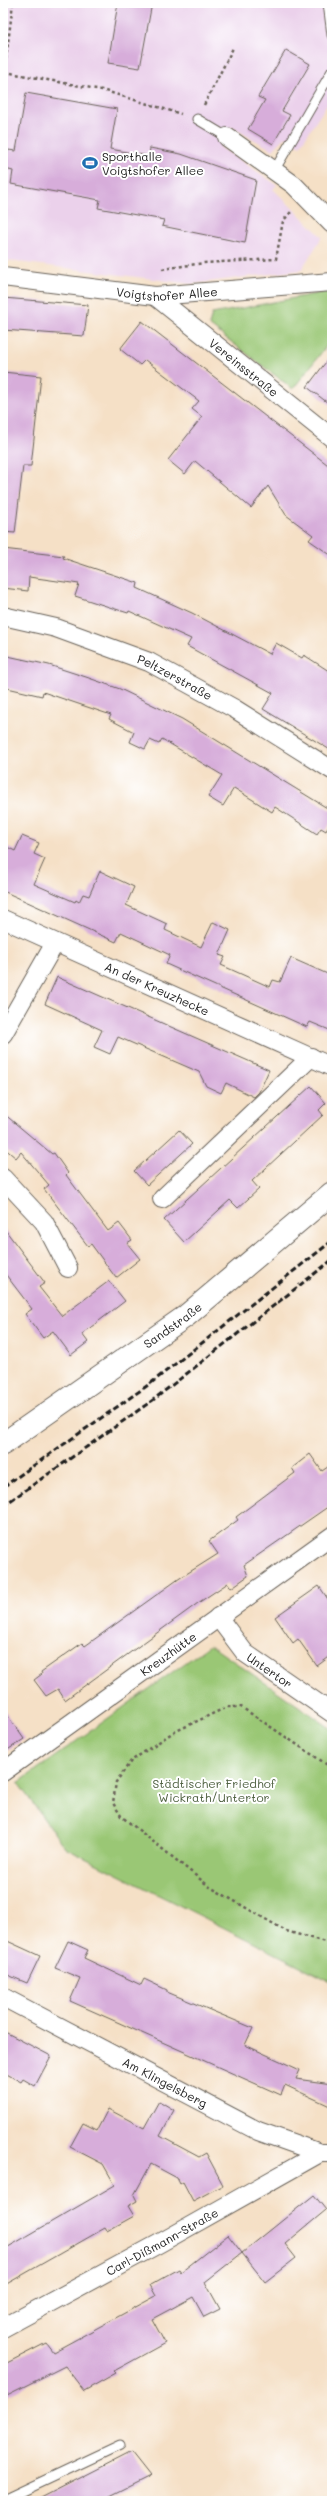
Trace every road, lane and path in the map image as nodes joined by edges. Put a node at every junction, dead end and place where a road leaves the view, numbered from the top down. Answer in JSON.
{"nodes":[{"id":1,"x":13,"y":3,"type":"edge"},
{"id":2,"x":328,"y":3,"type":"edge"},
{"id":3,"x":332,"y":35,"type":"edge"},
{"id":4,"x":233,"y":48,"type":"dead end"},
{"id":5,"x":332,"y":71,"type":"edge"},
{"id":6,"x":5,"y":72,"type":"junction"},
{"id":7,"x":3,"y":83,"type":"edge"},
{"id":8,"x":197,"y":119,"type":"junction"},
{"id":9,"x":227,"y":137,"type":"joint"},
{"id":10,"x":274,"y":170,"type":"junction"},
{"id":11,"x":304,"y":195,"type":"junction"},
{"id":12,"x":332,"y":224,"type":"edge"},
{"id":13,"x":162,"y":269,"type":"dead end"},
{"id":14,"x":3,"y":277,"type":"edge"},
{"id":15,"x":332,"y":282,"type":"edge"},
{"id":16,"x":155,"y":296,"type":"junction"},
{"id":17,"x":332,"y":438,"type":"edge"},
{"id":18,"x":3,"y":616,"type":"edge"},
{"id":19,"x":332,"y":770,"type":"edge"},
{"id":20,"x":3,"y":919,"type":"edge"},
{"id":21,"x":55,"y":943,"type":"junction"},
{"id":22,"x":3,"y":1034,"type":"edge"},
{"id":23,"x":311,"y":1057,"type":"junction"},
{"id":24,"x":332,"y":1067,"type":"edge"},
{"id":25,"x":3,"y":1178,"type":"edge"},
{"id":26,"x":332,"y":1193,"type":"edge"},
{"id":27,"x":162,"y":1200,"type":"dead end"},
{"id":28,"x":68,"y":1268,"type":"dead end"},
{"id":29,"x":3,"y":1444,"type":"edge"},
{"id":30,"x":332,"y":1536,"type":"edge"},
{"id":31,"x":218,"y":1617,"type":"junction"},
{"id":32,"x":332,"y":1713,"type":"edge"},
{"id":33,"x":332,"y":1768,"type":"edge"},
{"id":34,"x":3,"y":1772,"type":"edge"},
{"id":35,"x":332,"y":1944,"type":"edge"},
{"id":36,"x":3,"y":1997,"type":"edge"},
{"id":37,"x":326,"y":2153,"type":"edge"},
{"id":38,"x":3,"y":2328,"type":"edge"},
{"id":39,"x":120,"y":2445,"type":"dead end"},
{"id":40,"x":3,"y":2500,"type":"edge"}],
"edges":[{"from":1,"to":6,"type":"path"},
{"from":2,"to":3,"type":"lane"},
{"from":4,"to":8,"type":"path"},
{"from":5,"to":10,"type":"lane"},
{"from":6,"to":7,"type":"path"},
{"from":6,"to":8,"type":"path"},
{"from":8,"to":9,"type":"lane"},
{"from":9,"to":10,"type":"street"},
{"from":10,"to":11,"type":"street"},
{"from":11,"to":12,"type":"street"},
{"from":11,"to":13,"type":"path"},
{"from":14,"to":16,"type":"street","name":"Voigtshofer Allee"},
{"from":15,"to":16,"type":"street","name":"Voigtshofer Allee"},
{"from":16,"to":17,"type":"street","name":"Vereinsstraße"},
{"from":18,"to":19,"type":"street","name":"Peltzerstraße"},
{"from":20,"to":21,"type":"street","name":"An der Kreuzhecke"},
{"from":21,"to":22,"type":"street"},
{"from":21,"to":23,"type":"street","name":"An der Kreuzhecke"},
{"from":23,"to":24,"type":"street","name":"An der Kreuzhecke"},
{"from":23,"to":27,"type":"street"},
{"from":25,"to":28,"type":"street"},
{"from":26,"to":29,"type":"main road","name":"Sandstraße"},
{"from":30,"to":31,"type":"street","name":"Kreuzhütte"},
{"from":31,"to":32,"type":"street","name":"Untertor"},
{"from":31,"to":34,"type":"street","name":"Kreuzhütte"},
{"from":33,"to":35,"type":"path"},
{"from":36,"to":37,"type":"street","name":"Am Klingelsberg"},
{"from":37,"to":38,"type":"street","name":"Carl-Dißmann-Straße"},
{"from":39,"to":40,"type":"lane"}]}
